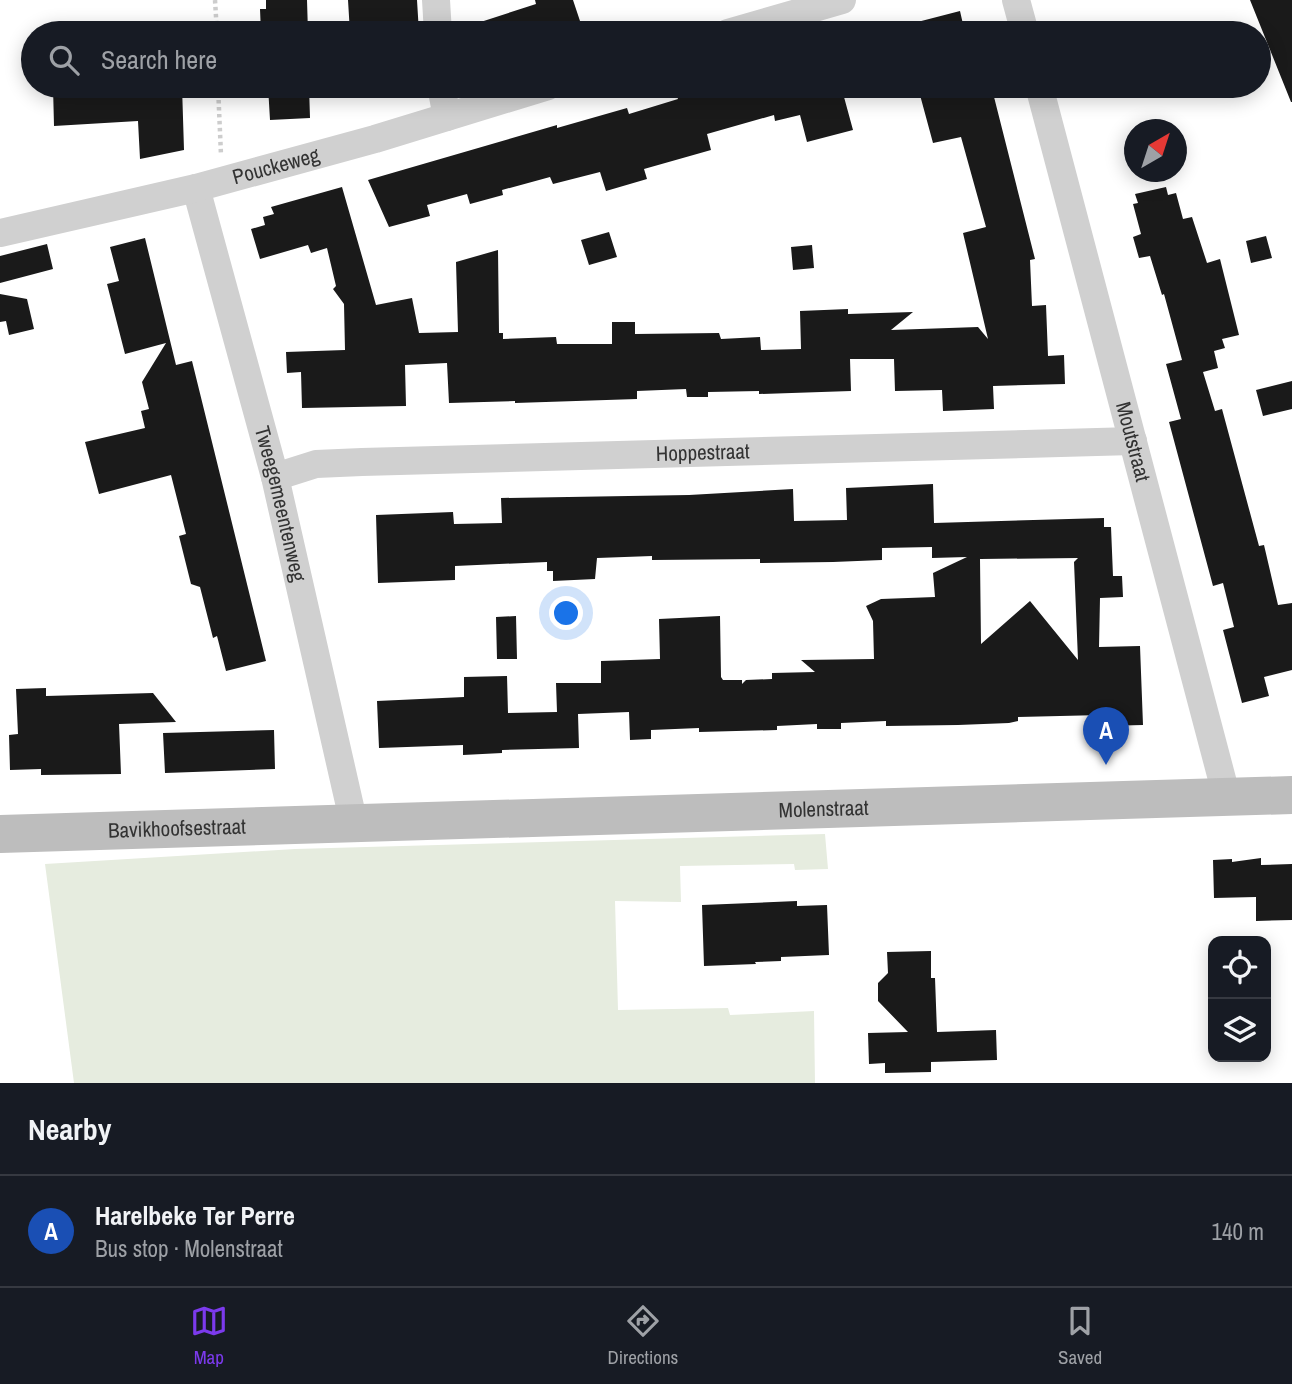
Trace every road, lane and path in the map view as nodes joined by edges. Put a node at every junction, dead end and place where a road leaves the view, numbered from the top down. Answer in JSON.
{"nodes":[{"id":1,"x":215,"y":0,"type":"edge"},
{"id":2,"x":436,"y":0,"type":"edge"},
{"id":3,"x":842,"y":0,"type":"edge"},
{"id":4,"x":1016,"y":0,"type":"edge"},
{"id":5,"x":216,"y":21,"type":"edge"},
{"id":6,"x":437,"y":21,"type":"edge"},
{"id":7,"x":769,"y":21,"type":"edge"},
{"id":8,"x":1022,"y":21,"type":"edge"},
{"id":9,"x":218,"y":98,"type":"edge"},
{"id":10,"x":443,"y":98,"type":"edge"},
{"id":11,"x":509,"y":98,"type":"edge"},
{"id":12,"x":1042,"y":98,"type":"edge"},
{"id":13,"x":447,"y":117,"type":"junction"},
{"id":14,"x":225,"y":180,"type":"junction"},
{"id":15,"x":196,"y":188,"type":"junction"},
{"id":16,"x":0,"y":233,"type":"edge"},
{"id":17,"x":1133,"y":441,"type":"junction"},
{"id":18,"x":275,"y":477,"type":"junction"},
{"id":19,"x":1292,"y":795,"type":"edge"},
{"id":20,"x":1227,"y":798,"type":"junction"},
{"id":21,"x":354,"y":824,"type":"junction"},
{"id":22,"x":0,"y":834,"type":"edge"}],
"edges":[{"from":1,"to":5,"type":"path"},
{"from":2,"to":6,"type":"street"},
{"from":3,"to":7,"type":"street"},
{"from":4,"to":8,"type":"street"},
{"from":9,"to":14,"type":"path"},
{"from":10,"to":13,"type":"street"},
{"from":11,"to":13,"type":"street","name":"Pouckeweg"},
{"from":12,"to":17,"type":"street","name":"Moutstraat"},
{"from":13,"to":14,"type":"street","name":"Pouckeweg"},
{"from":14,"to":15,"type":"street","name":"Pouckeweg"},
{"from":15,"to":16,"type":"street","name":"Pouckeweg"},
{"from":15,"to":18,"type":"street","name":"Tweegemeentenweg"},
{"from":17,"to":18,"type":"street","name":"Hoppestraat"},
{"from":17,"to":20,"type":"street","name":"Moutstraat"},
{"from":18,"to":21,"type":"street","name":"Tweegemeentenweg"},
{"from":19,"to":20,"type":"street","name":"Molenstraat"},
{"from":20,"to":21,"type":"street","name":"Molenstraat"},
{"from":21,"to":22,"type":"street","name":"Bavikhoofsestraat"}]}
